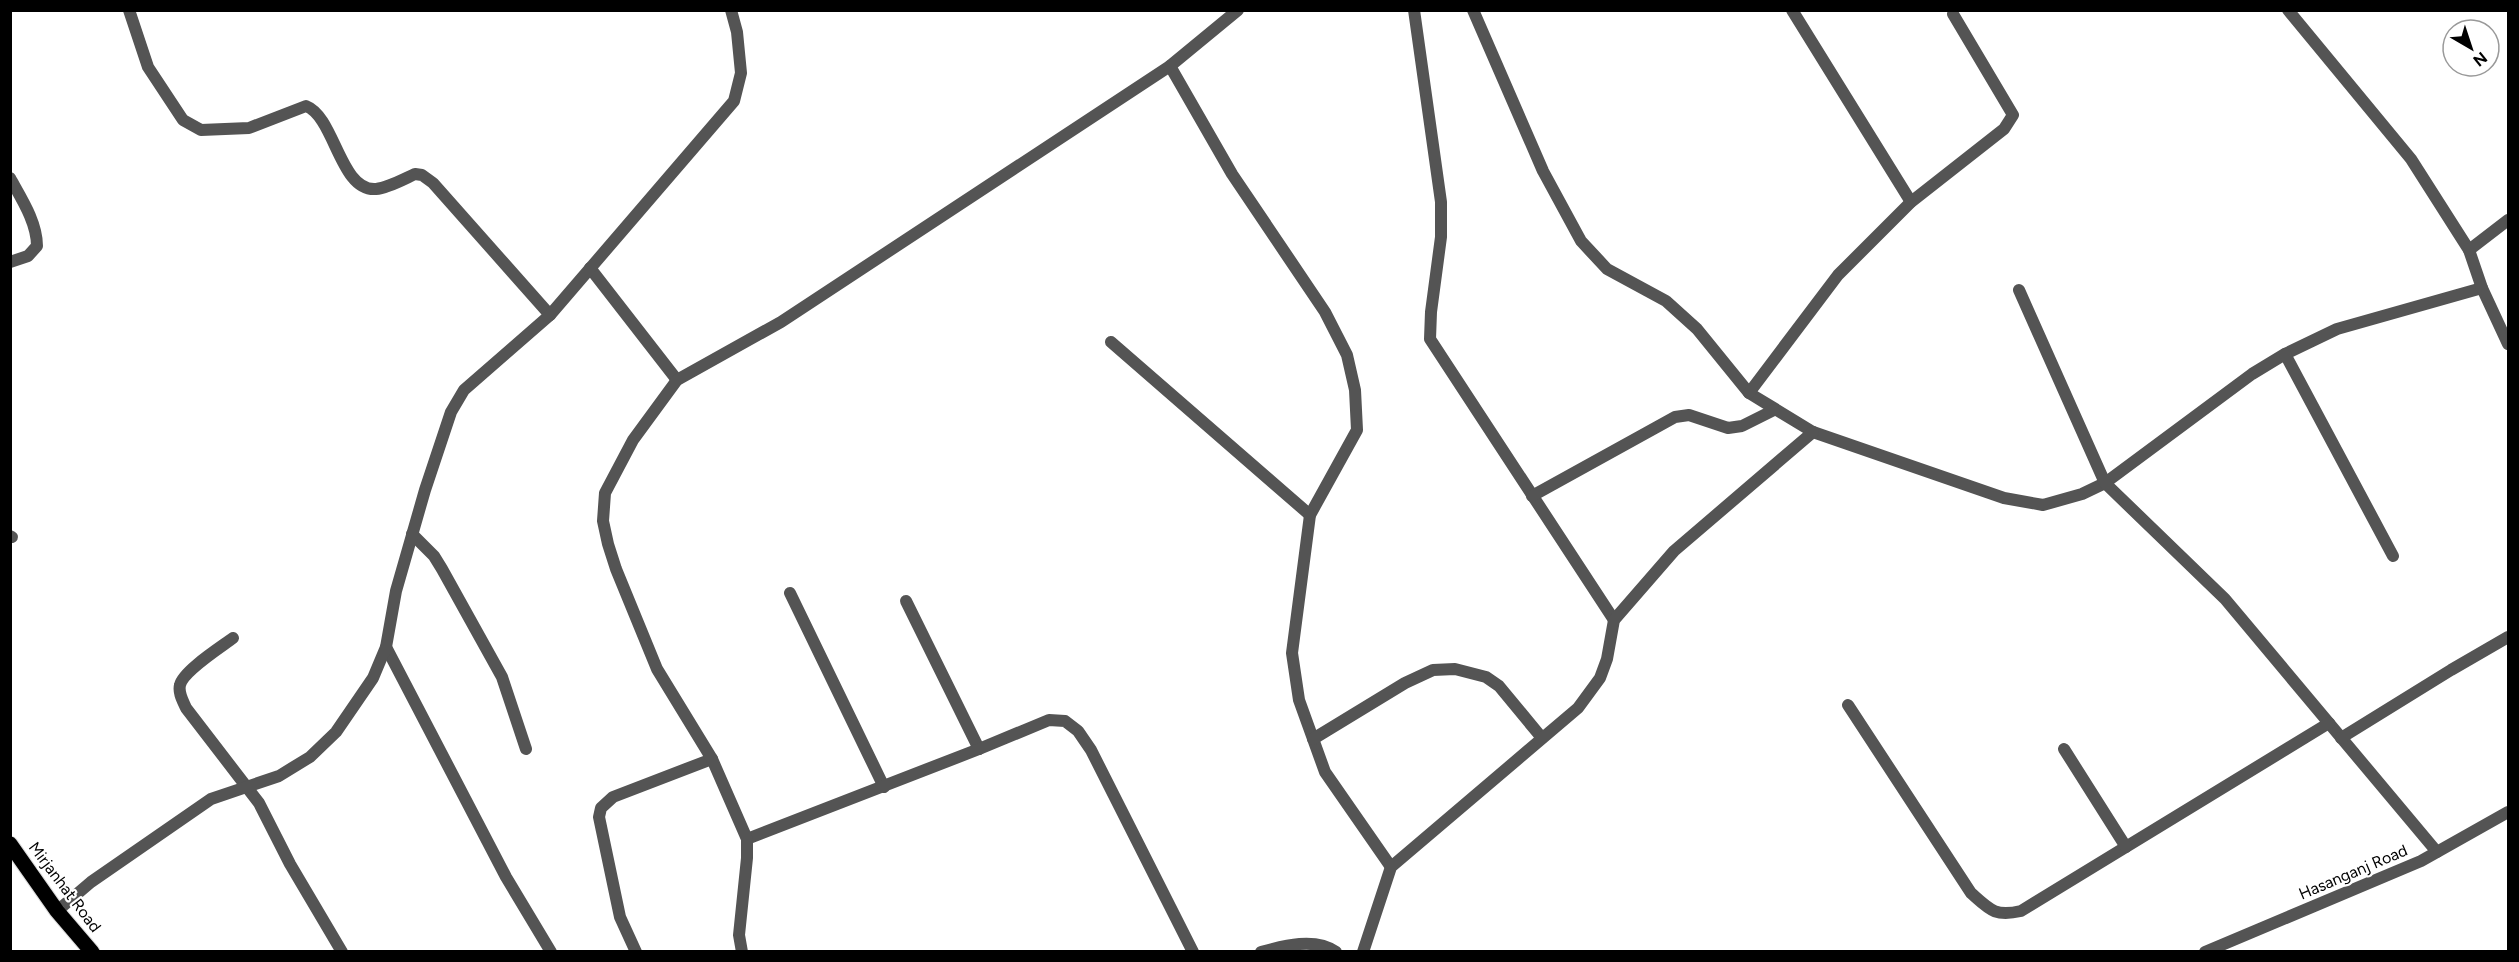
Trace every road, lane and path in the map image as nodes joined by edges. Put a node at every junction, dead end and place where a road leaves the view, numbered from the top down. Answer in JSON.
{"nodes":[{"id":1,"x":129,"y":10,"type":"edge"},
{"id":2,"x":731,"y":10,"type":"edge"},
{"id":3,"x":1238,"y":10,"type":"edge"},
{"id":4,"x":1414,"y":10,"type":"edge"},
{"id":5,"x":1473,"y":10,"type":"edge"},
{"id":6,"x":1792,"y":10,"type":"edge"},
{"id":7,"x":2288,"y":10,"type":"edge"},
{"id":8,"x":1953,"y":14,"type":"dead end"},
{"id":9,"x":1170,"y":66,"type":"junction"},
{"id":10,"x":10,"y":178,"type":"edge"},
{"id":11,"x":1911,"y":202,"type":"junction"},
{"id":12,"x":2508,"y":220,"type":"edge"},
{"id":13,"x":2469,"y":249,"type":"junction"},
{"id":14,"x":10,"y":262,"type":"edge"},
{"id":15,"x":590,"y":268,"type":"junction"},
{"id":16,"x":2482,"y":288,"type":"junction"},
{"id":17,"x":2019,"y":290,"type":"dead end"},
{"id":18,"x":550,"y":315,"type":"junction"},
{"id":19,"x":1110,"y":342,"type":"dead end"},
{"id":20,"x":2508,"y":344,"type":"edge"},
{"id":21,"x":2285,"y":354,"type":"junction"},
{"id":22,"x":677,"y":380,"type":"junction"},
{"id":23,"x":1749,"y":393,"type":"junction"},
{"id":24,"x":1774,"y":410,"type":"junction"},
{"id":25,"x":1813,"y":432,"type":"junction"},
{"id":26,"x":2105,"y":483,"type":"junction"},
{"id":27,"x":1532,"y":496,"type":"junction"},
{"id":28,"x":1310,"y":515,"type":"junction"},
{"id":29,"x":412,"y":534,"type":"junction"},
{"id":30,"x":2392,"y":556,"type":"dead end"},
{"id":31,"x":790,"y":593,"type":"dead end"},
{"id":32,"x":906,"y":601,"type":"dead end"},
{"id":33,"x":1614,"y":620,"type":"junction"},
{"id":34,"x":2508,"y":637,"type":"edge"},
{"id":35,"x":233,"y":638,"type":"dead end"},
{"id":36,"x":386,"y":647,"type":"junction"},
{"id":37,"x":1848,"y":705,"type":"dead end"},
{"id":38,"x":2329,"y":723,"type":"junction"},
{"id":39,"x":1313,"y":738,"type":"junction"},
{"id":40,"x":1542,"y":738,"type":"junction"},
{"id":41,"x":2341,"y":738,"type":"junction"},
{"id":42,"x":526,"y":749,"type":"dead end"},
{"id":43,"x":2064,"y":749,"type":"dead end"},
{"id":44,"x":979,"y":750,"type":"junction"},
{"id":45,"x":712,"y":759,"type":"junction"},
{"id":46,"x":246,"y":787,"type":"junction"},
{"id":47,"x":884,"y":787,"type":"junction"},
{"id":48,"x":2508,"y":812,"type":"edge"},
{"id":49,"x":747,"y":839,"type":"junction"},
{"id":50,"x":10,"y":844,"type":"edge"},
{"id":51,"x":2126,"y":847,"type":"junction"},
{"id":52,"x":2437,"y":852,"type":"junction"},
{"id":53,"x":1391,"y":867,"type":"junction"},
{"id":54,"x":57,"y":911,"type":"junction"},
{"id":55,"x":92,"y":951,"type":"edge"},
{"id":56,"x":342,"y":951,"type":"edge"},
{"id":57,"x":551,"y":951,"type":"edge"},
{"id":58,"x":636,"y":951,"type":"edge"},
{"id":59,"x":742,"y":951,"type":"edge"},
{"id":60,"x":1193,"y":951,"type":"edge"},
{"id":61,"x":1261,"y":951,"type":"edge"},
{"id":62,"x":1336,"y":951,"type":"edge"},
{"id":63,"x":1363,"y":951,"type":"edge"},
{"id":64,"x":2205,"y":951,"type":"edge"}],
"edges":[{"from":1,"to":18,"type":"street"},
{"from":2,"to":15,"type":"street"},
{"from":3,"to":9,"type":"street"},
{"from":4,"to":27,"type":"street"},
{"from":5,"to":23,"type":"street"},
{"from":6,"to":11,"type":"street"},
{"from":7,"to":13,"type":"street"},
{"from":8,"to":11,"type":"street"},
{"from":9,"to":22,"type":"street"},
{"from":9,"to":28,"type":"street"},
{"from":10,"to":14,"type":"street"},
{"from":11,"to":23,"type":"street"},
{"from":12,"to":13,"type":"street"},
{"from":13,"to":16,"type":"street"},
{"from":15,"to":18,"type":"street"},
{"from":15,"to":22,"type":"street"},
{"from":16,"to":20,"type":"street"},
{"from":16,"to":21,"type":"street"},
{"from":17,"to":26,"type":"street"},
{"from":18,"to":29,"type":"street"},
{"from":19,"to":28,"type":"street"},
{"from":21,"to":26,"type":"street"},
{"from":21,"to":30,"type":"street"},
{"from":22,"to":45,"type":"street"},
{"from":23,"to":24,"type":"street"},
{"from":24,"to":25,"type":"street"},
{"from":24,"to":27,"type":"street"},
{"from":25,"to":26,"type":"street"},
{"from":25,"to":33,"type":"street"},
{"from":26,"to":38,"type":"street"},
{"from":27,"to":33,"type":"street"},
{"from":28,"to":39,"type":"street"},
{"from":29,"to":36,"type":"street"},
{"from":29,"to":42,"type":"street"},
{"from":31,"to":47,"type":"street"},
{"from":32,"to":44,"type":"street"},
{"from":33,"to":40,"type":"street"},
{"from":34,"to":41,"type":"street"},
{"from":35,"to":46,"type":"street"},
{"from":36,"to":46,"type":"street"},
{"from":36,"to":57,"type":"street"},
{"from":37,"to":51,"type":"street"},
{"from":38,"to":41,"type":"street"},
{"from":38,"to":51,"type":"street"},
{"from":39,"to":40,"type":"street"},
{"from":39,"to":53,"type":"street"},
{"from":40,"to":53,"type":"street"},
{"from":41,"to":52,"type":"street"},
{"from":43,"to":51,"type":"street"},
{"from":44,"to":47,"type":"street"},
{"from":44,"to":60,"type":"street"},
{"from":45,"to":49,"type":"street"},
{"from":45,"to":58,"type":"street"},
{"from":46,"to":54,"type":"street"},
{"from":46,"to":56,"type":"street"},
{"from":47,"to":49,"type":"street"},
{"from":48,"to":52,"type":"street","name":"Hasanganj Road"},
{"from":49,"to":59,"type":"street"},
{"from":50,"to":54,"type":"main road","name":"Mirjanhat Road"},
{"from":52,"to":64,"type":"street","name":"Hasanganj Road"},
{"from":53,"to":63,"type":"street"},
{"from":54,"to":55,"type":"main road","name":"Mirjanhat Road"},
{"from":61,"to":62,"type":"street"}]}
